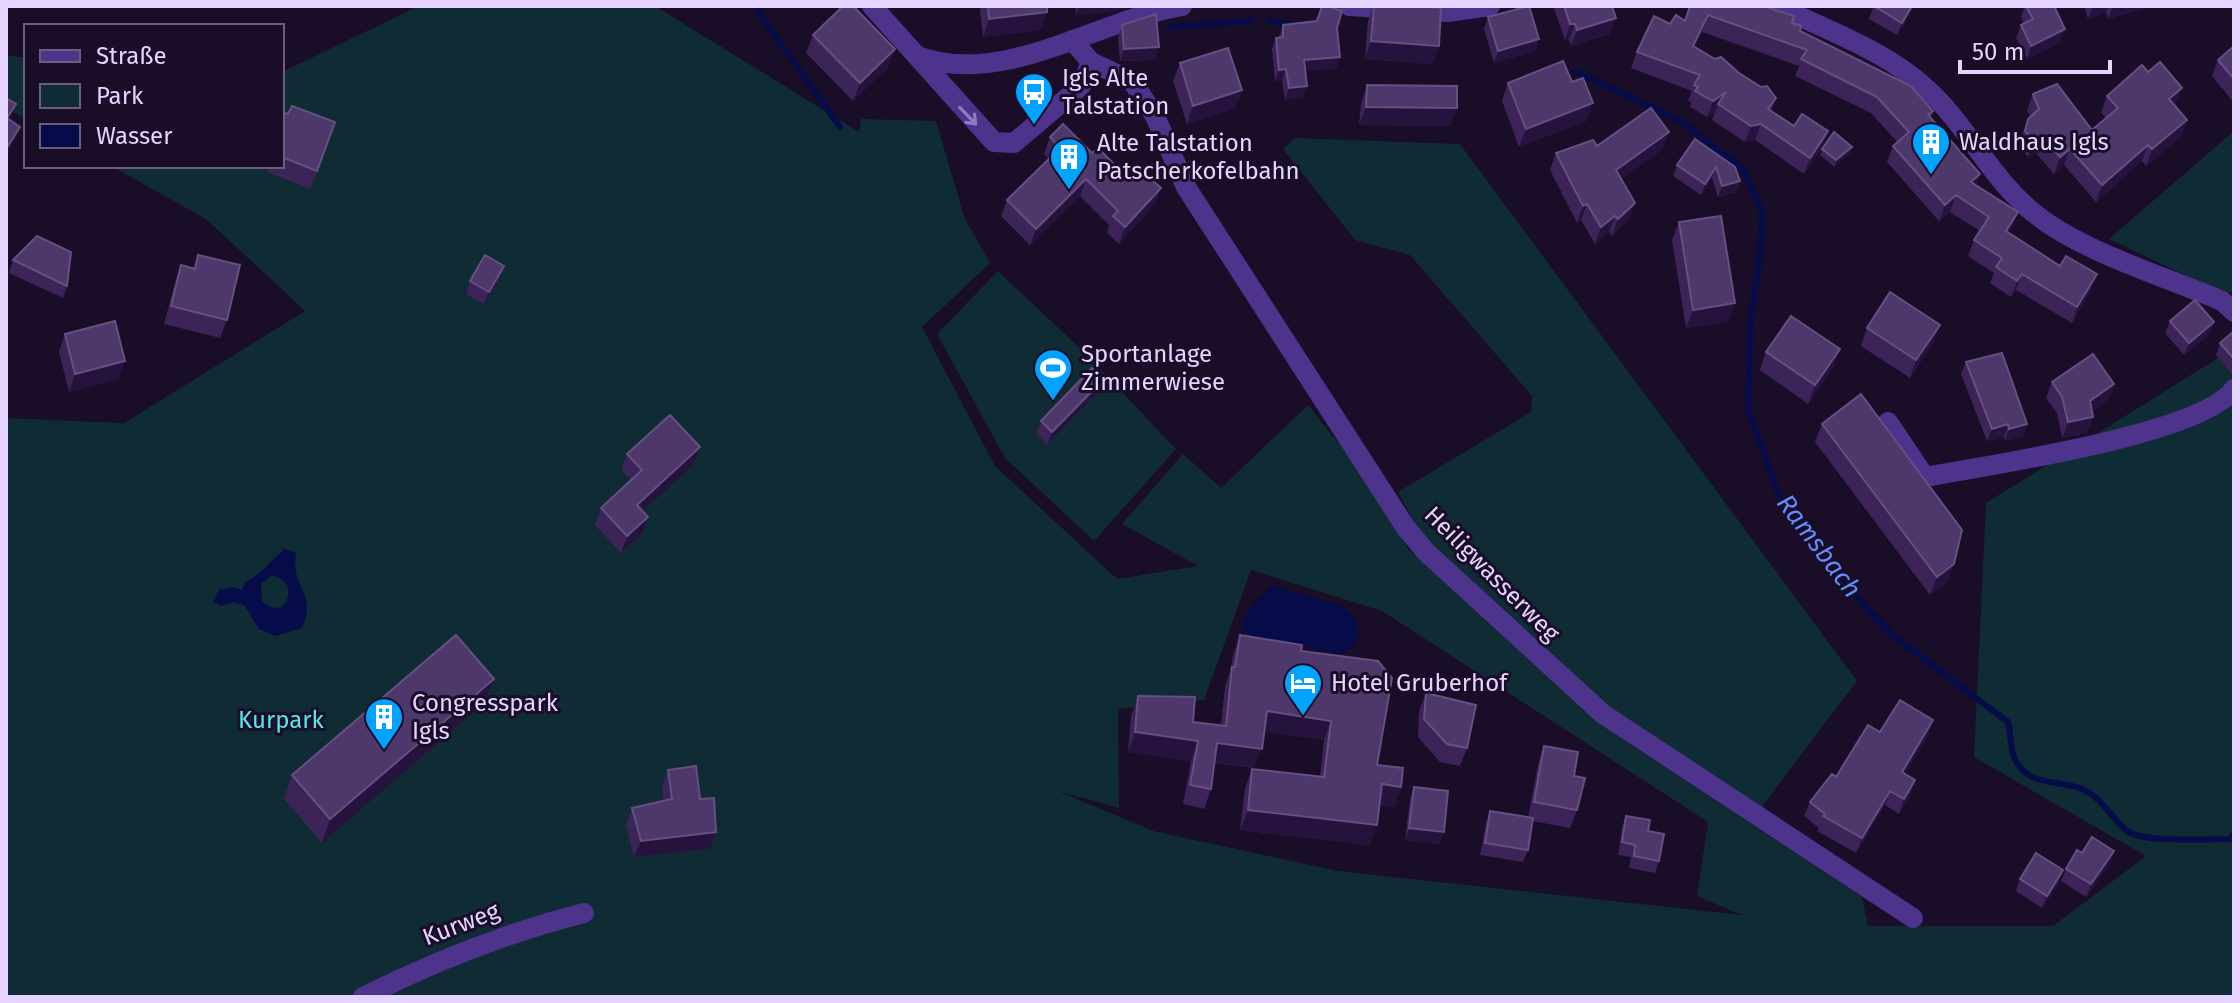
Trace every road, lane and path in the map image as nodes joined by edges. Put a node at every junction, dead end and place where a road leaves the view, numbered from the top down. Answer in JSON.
{"nodes":[{"id":1,"x":872,"y":6,"type":"edge"},
{"id":2,"x":1182,"y":6,"type":"edge"},
{"id":3,"x":1359,"y":6,"type":"edge"},
{"id":4,"x":1490,"y":6,"type":"edge"},
{"id":5,"x":1777,"y":6,"type":"edge"},
{"id":6,"x":1072,"y":40,"type":"junction"},
{"id":7,"x":918,"y":56,"type":"junction"},
{"id":8,"x":1091,"y":62,"type":"junction"},
{"id":9,"x":2234,"y":312,"type":"edge"},
{"id":10,"x":2234,"y":389,"type":"edge"},
{"id":11,"x":1888,"y":422,"type":"dead end"},
{"id":12,"x":584,"y":913,"type":"dead end"},
{"id":13,"x":1913,"y":918,"type":"dead end"},
{"id":14,"x":363,"y":997,"type":"edge"}],
"edges":[{"from":1,"to":7,"type":"street"},
{"from":2,"to":6,"type":"street"},
{"from":3,"to":4,"type":"street"},
{"from":5,"to":9,"type":"street"},
{"from":6,"to":7,"type":"street"},
{"from":6,"to":8,"type":"street","name":"Heiligwasserweg"},
{"from":7,"to":8,"type":"street","one_way":true},
{"from":8,"to":13,"type":"street","name":"Heiligwasserweg"},
{"from":10,"to":11,"type":"street"},
{"from":12,"to":14,"type":"street","name":"Kurweg"}]}
